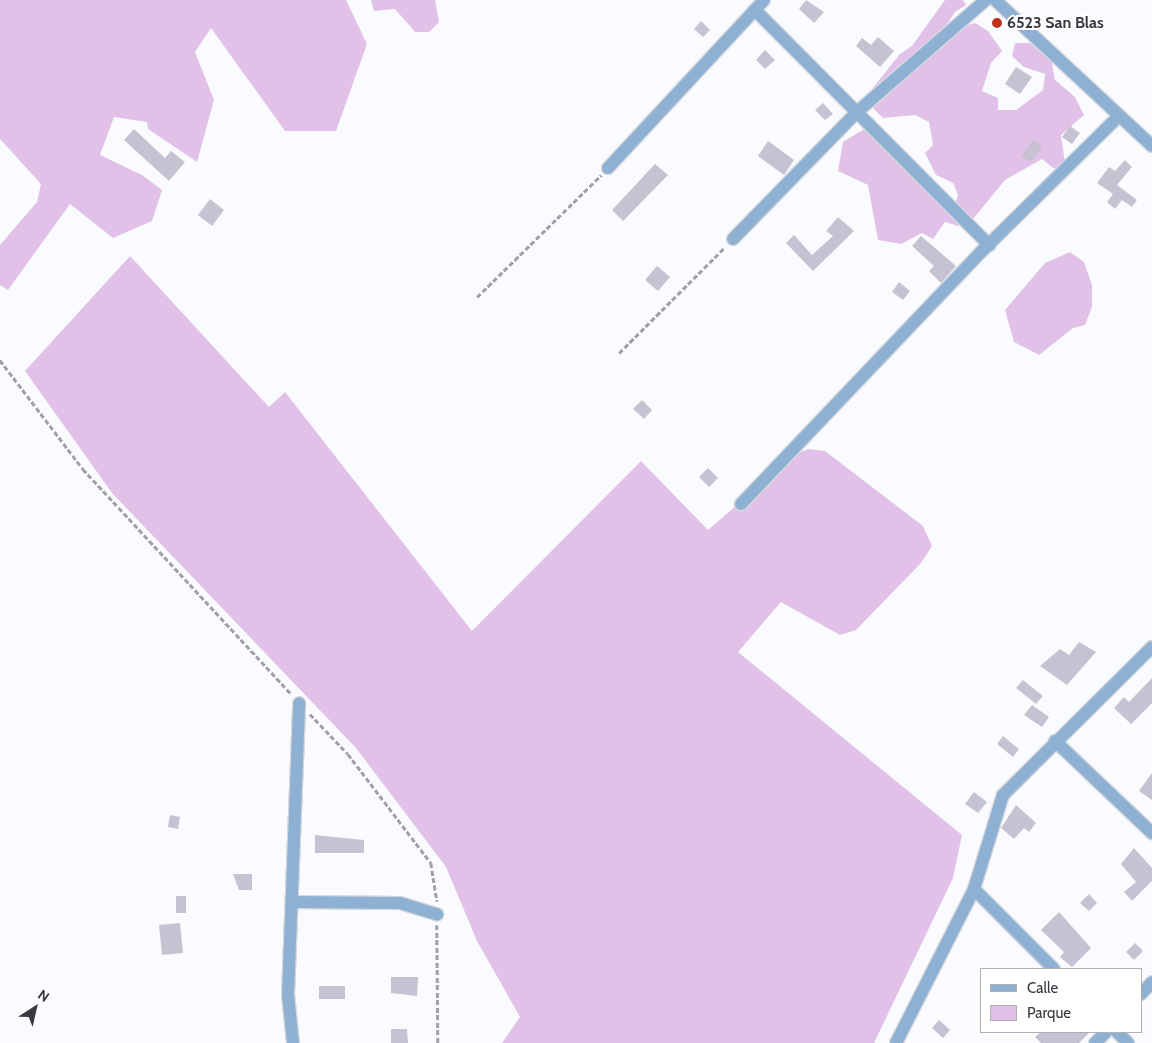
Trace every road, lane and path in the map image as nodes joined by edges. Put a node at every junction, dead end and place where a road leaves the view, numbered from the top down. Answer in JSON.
{"nodes":[{"id":1,"x":764,"y":0,"type":"edge"},
{"id":2,"x":986,"y":0,"type":"edge"},
{"id":3,"x":995,"y":0,"type":"edge"},
{"id":4,"x":755,"y":10,"type":"junction"},
{"id":5,"x":857,"y":112,"type":"junction"},
{"id":6,"x":1120,"y":116,"type":"junction"},
{"id":7,"x":1152,"y":146,"type":"edge"},
{"id":8,"x":608,"y":168,"type":"joint"},
{"id":9,"x":733,"y":239,"type":"joint"},
{"id":10,"x":989,"y":245,"type":"junction"},
{"id":11,"x":477,"y":297,"type":"dead end"},
{"id":12,"x":619,"y":353,"type":"dead end"},
{"id":13,"x":0,"y":360,"type":"edge"},
{"id":14,"x":741,"y":504,"type":"dead end"},
{"id":15,"x":1152,"y":647,"type":"edge"},
{"id":16,"x":299,"y":702,"type":"junction"},
{"id":17,"x":1056,"y":741,"type":"junction"},
{"id":18,"x":1152,"y":833,"type":"edge"},
{"id":19,"x":974,"y":889,"type":"junction"},
{"id":20,"x":292,"y":902,"type":"junction"},
{"id":21,"x":437,"y":914,"type":"junction"},
{"id":22,"x":1053,"y":968,"type":"edge"},
{"id":23,"x":1152,"y":982,"type":"edge"},
{"id":24,"x":1142,"y":993,"type":"edge"},
{"id":25,"x":1105,"y":1033,"type":"edge"},
{"id":26,"x":1118,"y":1033,"type":"edge"},
{"id":27,"x":293,"y":1043,"type":"edge"},
{"id":28,"x":438,"y":1043,"type":"edge"},
{"id":29,"x":896,"y":1043,"type":"edge"},
{"id":30,"x":1095,"y":1043,"type":"edge"},
{"id":31,"x":1128,"y":1043,"type":"edge"}],
"edges":[{"from":1,"to":4,"type":"street"},
{"from":2,"to":5,"type":"street"},
{"from":3,"to":6,"type":"street"},
{"from":4,"to":5,"type":"street"},
{"from":4,"to":8,"type":"street"},
{"from":5,"to":9,"type":"street"},
{"from":5,"to":10,"type":"street"},
{"from":6,"to":7,"type":"street"},
{"from":6,"to":10,"type":"street"},
{"from":8,"to":11,"type":"path"},
{"from":9,"to":12,"type":"path"},
{"from":10,"to":14,"type":"street"},
{"from":13,"to":16,"type":"path"},
{"from":15,"to":17,"type":"street"},
{"from":16,"to":20,"type":"street"},
{"from":16,"to":21,"type":"path"},
{"from":17,"to":18,"type":"street"},
{"from":17,"to":19,"type":"street"},
{"from":19,"to":22,"type":"street"},
{"from":19,"to":29,"type":"street"},
{"from":20,"to":21,"type":"street"},
{"from":20,"to":27,"type":"street"},
{"from":21,"to":28,"type":"path"},
{"from":23,"to":24,"type":"street"},
{"from":25,"to":30,"type":"street"},
{"from":26,"to":31,"type":"street"}]}
